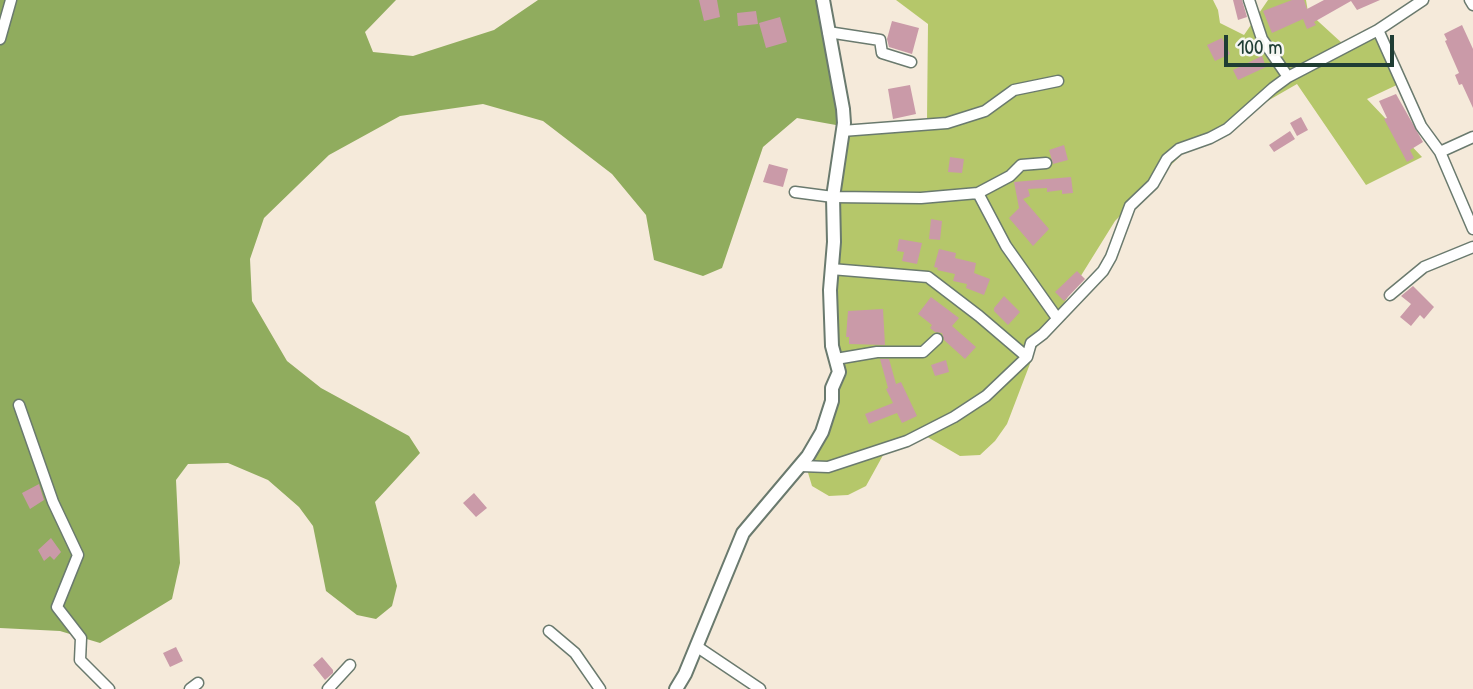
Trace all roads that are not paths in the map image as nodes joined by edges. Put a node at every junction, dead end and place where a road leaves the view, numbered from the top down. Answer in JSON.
{"nodes":[{"id":1,"x":12,"y":0,"type":"edge"},
{"id":2,"x":823,"y":0,"type":"edge"},
{"id":3,"x":1249,"y":0,"type":"edge"},
{"id":4,"x":1423,"y":0,"type":"edge"},
{"id":5,"x":1470,"y":0,"type":"edge"},
{"id":6,"x":1473,"y":5,"type":"edge"},
{"id":7,"x":1378,"y":30,"type":"junction"},
{"id":8,"x":828,"y":32,"type":"junction"},
{"id":9,"x":0,"y":39,"type":"edge"},
{"id":10,"x":911,"y":62,"type":"dead end"},
{"id":11,"x":1288,"y":77,"type":"junction"},
{"id":12,"x":1058,"y":81,"type":"dead end"},
{"id":13,"x":842,"y":131,"type":"junction"},
{"id":14,"x":1473,"y":137,"type":"edge"},
{"id":15,"x":1440,"y":152,"type":"junction"},
{"id":16,"x":1046,"y":163,"type":"dead end"},
{"id":17,"x":796,"y":192,"type":"dead end"},
{"id":18,"x":978,"y":193,"type":"junction"},
{"id":19,"x":833,"y":197,"type":"junction"},
{"id":20,"x":1473,"y":229,"type":"edge"},
{"id":21,"x":1473,"y":247,"type":"edge"},
{"id":22,"x":831,"y":269,"type":"junction"},
{"id":23,"x":1390,"y":295,"type":"dead end"},
{"id":24,"x":1057,"y":318,"type":"junction"},
{"id":25,"x":937,"y":339,"type":"dead end"},
{"id":26,"x":1027,"y":357,"type":"junction"},
{"id":27,"x":836,"y":359,"type":"junction"},
{"id":28,"x":19,"y":405,"type":"dead end"},
{"id":29,"x":801,"y":466,"type":"junction"},
{"id":30,"x":549,"y":631,"type":"dead end"},
{"id":31,"x":696,"y":646,"type":"junction"},
{"id":32,"x":350,"y":665,"type":"dead end"},
{"id":33,"x":109,"y":689,"type":"edge"},
{"id":34,"x":328,"y":689,"type":"edge"},
{"id":35,"x":600,"y":689,"type":"edge"},
{"id":36,"x":676,"y":689,"type":"edge"},
{"id":37,"x":760,"y":689,"type":"edge"}],
"edges":[{"from":1,"to":9,"type":"street"},
{"from":2,"to":8,"type":"street"},
{"from":3,"to":11,"type":"street"},
{"from":4,"to":7,"type":"street"},
{"from":5,"to":6,"type":"street"},
{"from":7,"to":11,"type":"street"},
{"from":7,"to":15,"type":"street"},
{"from":8,"to":10,"type":"street"},
{"from":8,"to":13,"type":"street"},
{"from":11,"to":24,"type":"street"},
{"from":12,"to":13,"type":"street"},
{"from":13,"to":19,"type":"street"},
{"from":14,"to":15,"type":"street"},
{"from":15,"to":20,"type":"street"},
{"from":16,"to":18,"type":"street"},
{"from":17,"to":19,"type":"street"},
{"from":18,"to":19,"type":"street"},
{"from":18,"to":24,"type":"street"},
{"from":19,"to":22,"type":"street"},
{"from":21,"to":23,"type":"street"},
{"from":22,"to":26,"type":"street"},
{"from":22,"to":27,"type":"street"},
{"from":24,"to":26,"type":"street"},
{"from":25,"to":27,"type":"street"},
{"from":26,"to":29,"type":"street"},
{"from":27,"to":29,"type":"street"},
{"from":28,"to":33,"type":"street"},
{"from":29,"to":31,"type":"street"},
{"from":30,"to":35,"type":"street"},
{"from":31,"to":36,"type":"street"},
{"from":31,"to":37,"type":"street"},
{"from":32,"to":34,"type":"street"}]}
